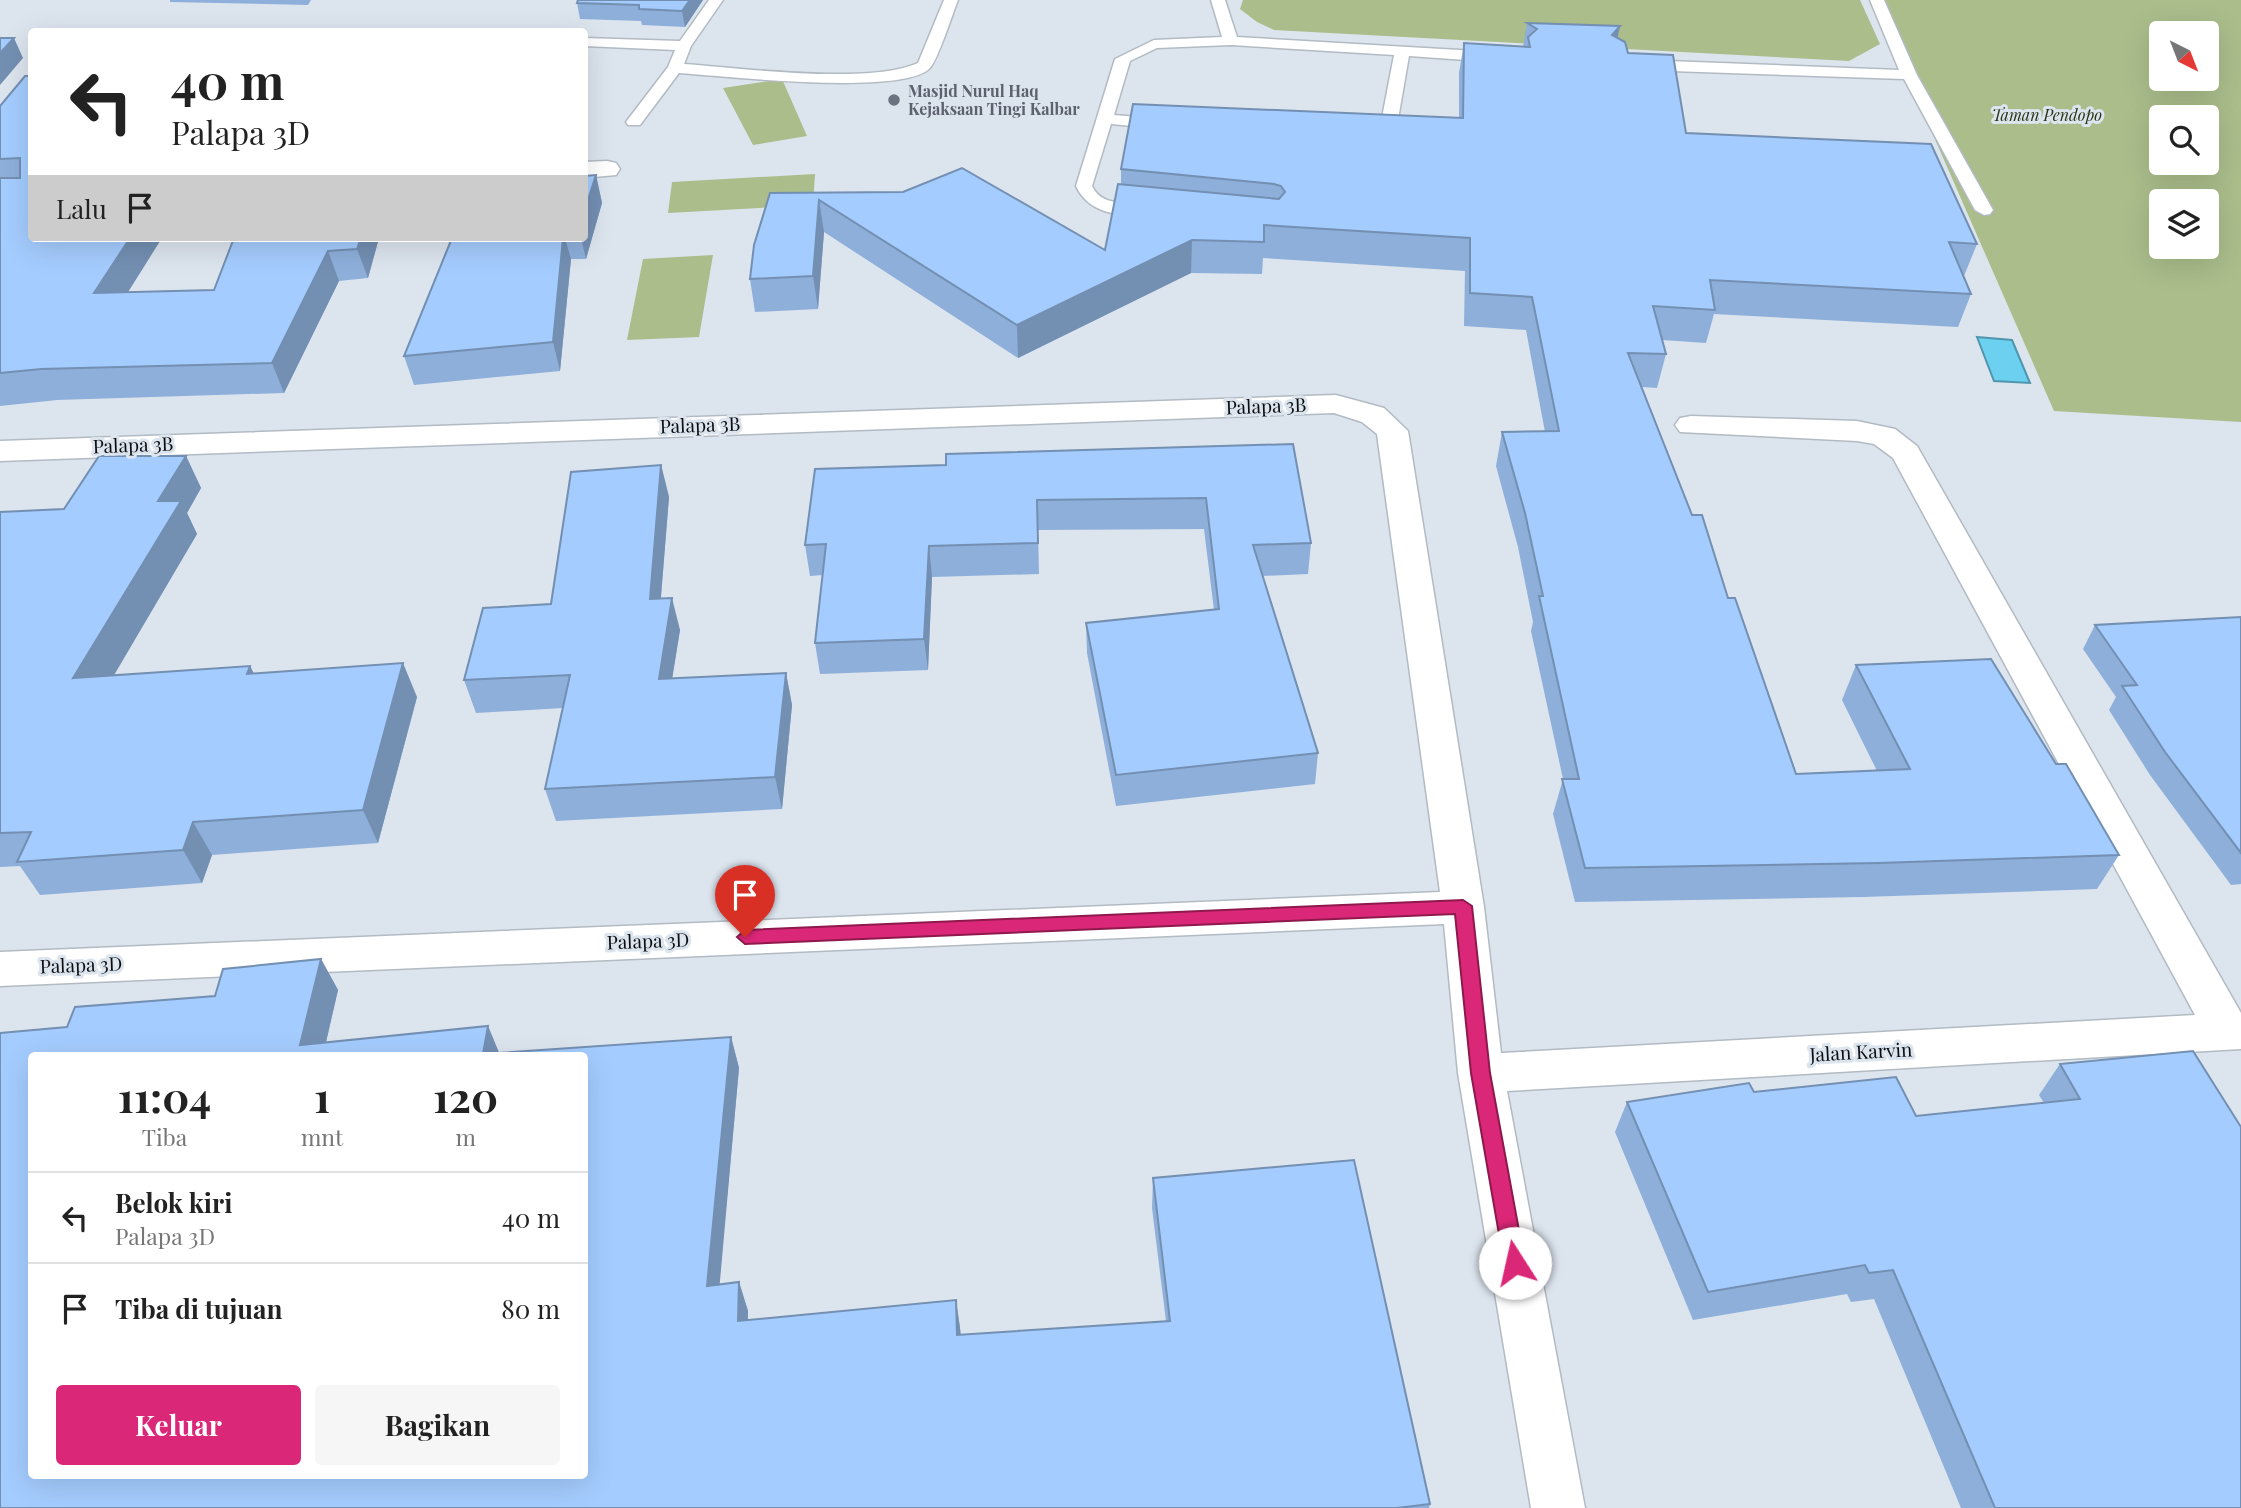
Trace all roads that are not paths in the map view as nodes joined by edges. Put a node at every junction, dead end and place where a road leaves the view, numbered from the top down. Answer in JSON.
{"nodes":[{"id":1,"x":716,"y":0,"type":"edge"},
{"id":2,"x":951,"y":0,"type":"edge"},
{"id":3,"x":1218,"y":0,"type":"edge"},
{"id":4,"x":1877,"y":0,"type":"edge"},
{"id":5,"x":1231,"y":41,"type":"junction"},
{"id":6,"x":588,"y":43,"type":"edge"},
{"id":7,"x":684,"y":46,"type":"junction"},
{"id":8,"x":1404,"y":50,"type":"junction"},
{"id":9,"x":1509,"y":58,"type":"edge"},
{"id":10,"x":1629,"y":64,"type":"edge"},
{"id":11,"x":675,"y":68,"type":"junction"},
{"id":12,"x":1909,"y":75,"type":"junction"},
{"id":13,"x":1104,"y":120,"type":"junction"},
{"id":14,"x":634,"y":122,"type":"dead end"},
{"id":15,"x":1173,"y":124,"type":"edge"},
{"id":16,"x":1351,"y":135,"type":"edge"},
{"id":17,"x":1984,"y":210,"type":"dead end"},
{"id":18,"x":1164,"y":214,"type":"edge"},
{"id":19,"x":1691,"y":425,"type":"dead end"},
{"id":20,"x":0,"y":451,"type":"edge"},
{"id":21,"x":1463,"y":906,"type":"junction"},
{"id":22,"x":0,"y":969,"type":"edge"},
{"id":23,"x":2234,"y":1031,"type":"edge"},
{"id":24,"x":1481,"y":1073,"type":"junction"},
{"id":25,"x":1558,"y":1508,"type":"edge"}],
"edges":[{"from":1,"to":7,"type":"lane"},
{"from":2,"to":11,"type":"lane"},
{"from":3,"to":5,"type":"lane"},
{"from":4,"to":12,"type":"lane"},
{"from":5,"to":8,"type":"lane"},
{"from":5,"to":13,"type":"lane"},
{"from":6,"to":7,"type":"lane"},
{"from":7,"to":11,"type":"lane"},
{"from":8,"to":9,"type":"lane"},
{"from":8,"to":16,"type":"lane"},
{"from":10,"to":12,"type":"lane"},
{"from":11,"to":14,"type":"lane"},
{"from":12,"to":17,"type":"lane"},
{"from":13,"to":15,"type":"lane"},
{"from":13,"to":18,"type":"lane"},
{"from":19,"to":23,"type":"street"},
{"from":20,"to":21,"type":"street","name":"Palapa 3B"},
{"from":21,"to":22,"type":"street","name":"Palapa 3D"},
{"from":21,"to":24,"type":"street"},
{"from":23,"to":24,"type":"street","name":"Jalan Karvin"},
{"from":24,"to":25,"type":"street"}]}
